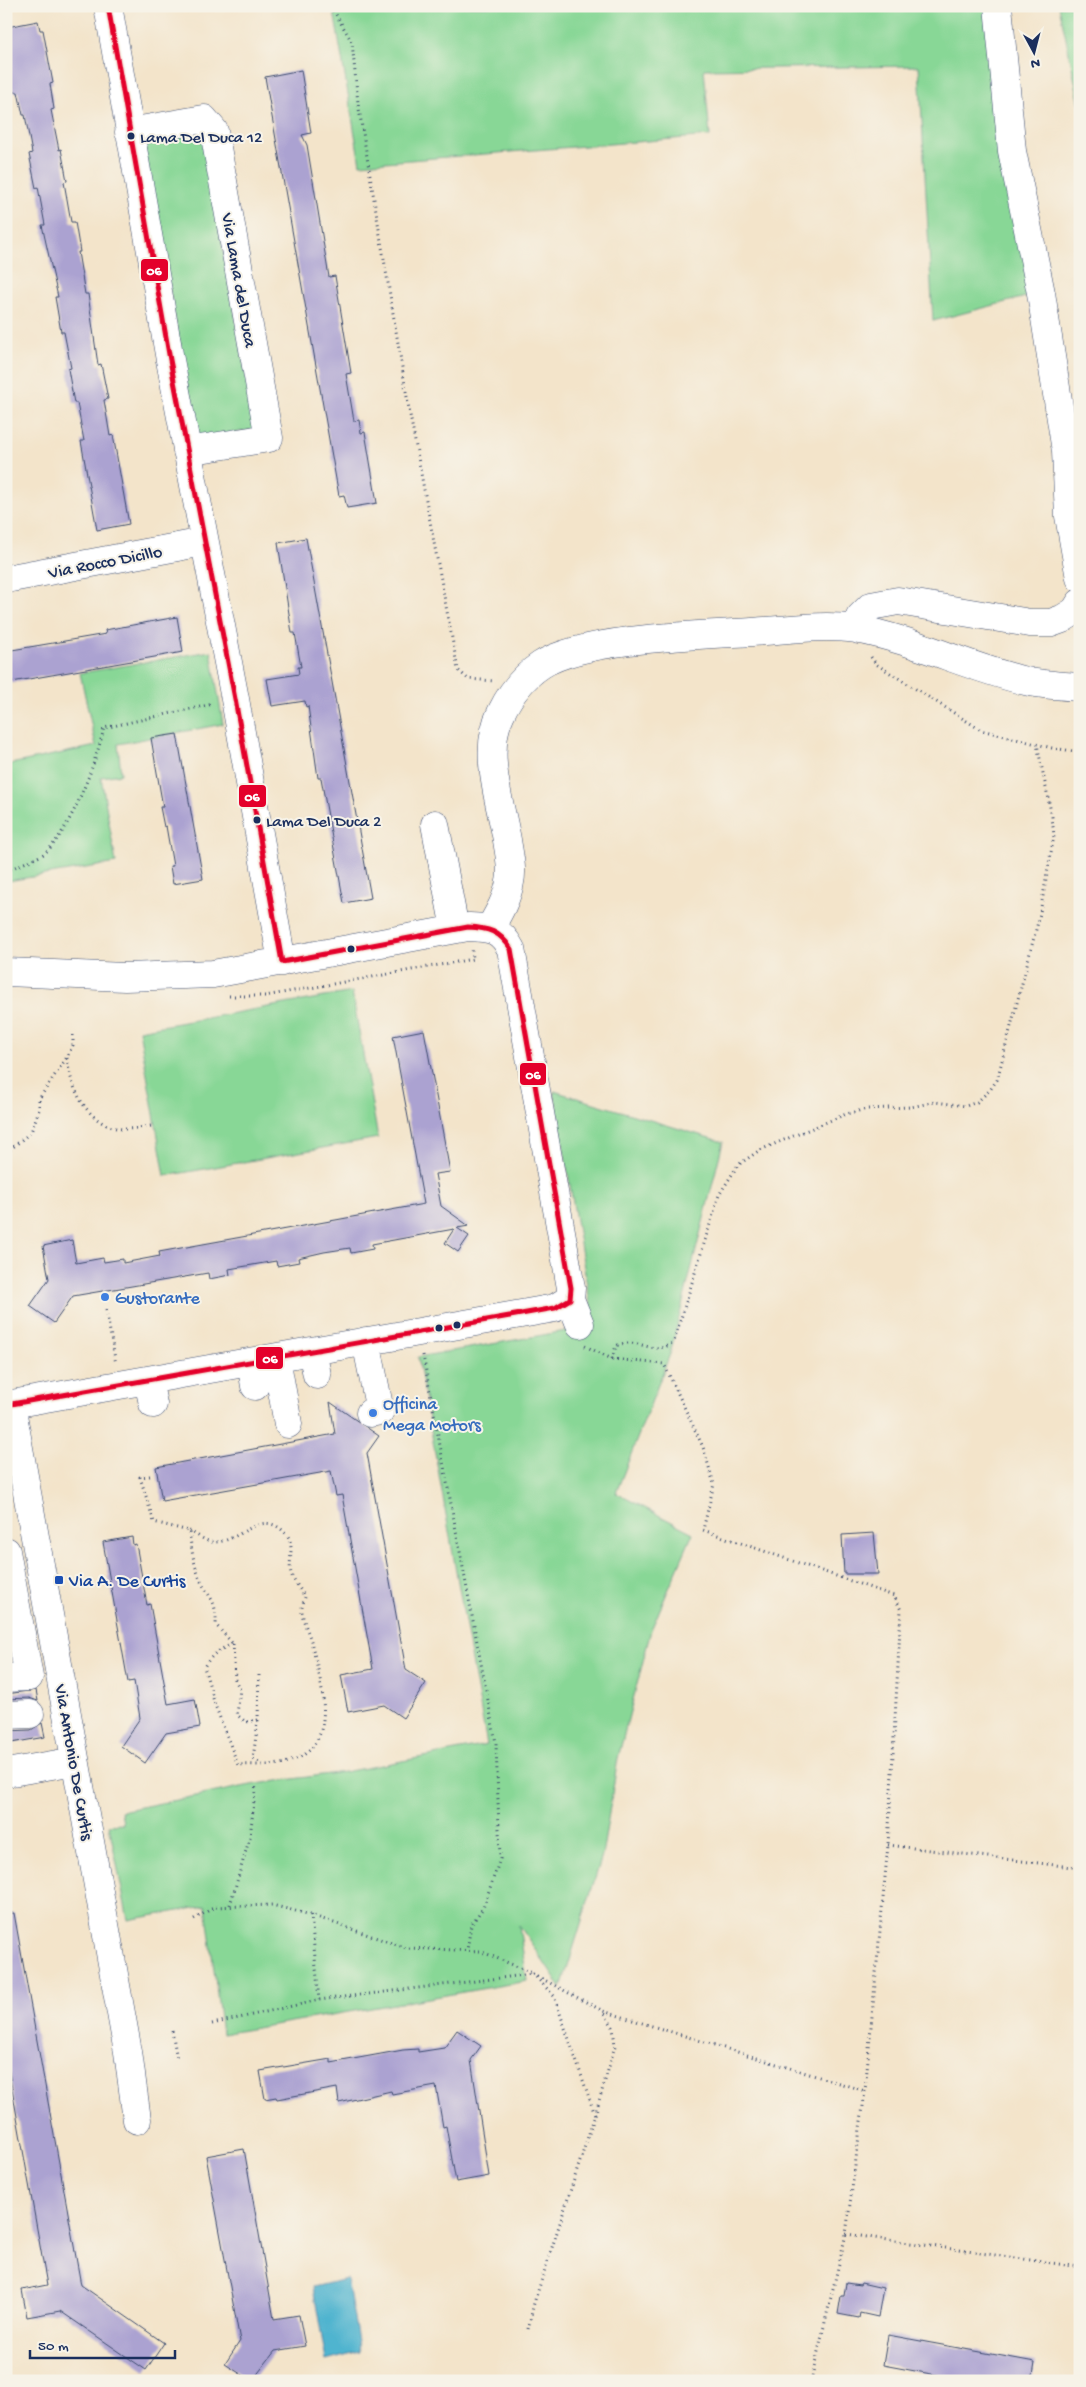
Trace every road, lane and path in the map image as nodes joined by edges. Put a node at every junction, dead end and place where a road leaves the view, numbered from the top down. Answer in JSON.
{"nodes":[{"id":1,"x":108,"y":6,"type":"edge"},
{"id":2,"x":331,"y":6,"type":"edge"},
{"id":3,"x":998,"y":6,"type":"edge"},
{"id":4,"x":129,"y":132,"type":"junction"},
{"id":5,"x":187,"y":451,"type":"junction"},
{"id":6,"x":204,"y":542,"type":"junction"},
{"id":7,"x":1080,"y":578,"type":"edge"},
{"id":8,"x":6,"y":579,"type":"edge"},
{"id":9,"x":1080,"y":603,"type":"edge"},
{"id":10,"x":859,"y":630,"type":"junction"},
{"id":11,"x":516,"y":688,"type":"junction"},
{"id":12,"x":1080,"y":688,"type":"edge"},
{"id":13,"x":235,"y":699,"type":"junction"},
{"id":14,"x":1037,"y":744,"type":"junction"},
{"id":15,"x":1080,"y":752,"type":"edge"},
{"id":16,"x":435,"y":824,"type":"dead end"},
{"id":17,"x":6,"y":871,"type":"edge"},
{"id":18,"x":490,"y":928,"type":"junction"},
{"id":19,"x":455,"y":929,"type":"junction"},
{"id":20,"x":282,"y":962,"type":"junction"},
{"id":21,"x":6,"y":971,"type":"edge"},
{"id":22,"x":72,"y":1032,"type":"dead end"},
{"id":23,"x":67,"y":1057,"type":"junction"},
{"id":24,"x":151,"y":1126,"type":"dead end"},
{"id":25,"x":6,"y":1153,"type":"edge"},
{"id":26,"x":570,"y":1299,"type":"junction"},
{"id":27,"x":106,"y":1310,"type":"dead end"},
{"id":28,"x":580,"y":1324,"type":"joint"},
{"id":29,"x":362,"y":1341,"type":"junction"},
{"id":30,"x":612,"y":1359,"type":"junction"},
{"id":31,"x":261,"y":1369,"type":"junction"},
{"id":32,"x":136,"y":1383,"type":"junction"},
{"id":33,"x":9,"y":1404,"type":"edge"},
{"id":34,"x":370,"y":1413,"type":"dead end"},
{"id":35,"x":288,"y":1424,"type":"dead end"},
{"id":36,"x":150,"y":1476,"type":"dead end"},
{"id":37,"x":188,"y":1531,"type":"junction"},
{"id":38,"x":6,"y":1551,"type":"edge"},
{"id":39,"x":233,"y":1644,"type":"junction"},
{"id":40,"x":259,"y":1675,"type":"dead end"},
{"id":41,"x":6,"y":1678,"type":"edge"},
{"id":42,"x":258,"y":1720,"type":"junction"},
{"id":43,"x":75,"y":1761,"type":"junction"},
{"id":44,"x":264,"y":1764,"type":"junction"},
{"id":45,"x":6,"y":1773,"type":"edge"},
{"id":46,"x":256,"y":1784,"type":"dead end"},
{"id":47,"x":888,"y":1845,"type":"junction"},
{"id":48,"x":1080,"y":1868,"type":"edge"},
{"id":49,"x":230,"y":1905,"type":"junction"},
{"id":50,"x":311,"y":1915,"type":"junction"},
{"id":51,"x":194,"y":1919,"type":"dead end"},
{"id":52,"x":468,"y":1950,"type":"junction"},
{"id":53,"x":533,"y":1974,"type":"junction"},
{"id":54,"x":318,"y":2000,"type":"junction"},
{"id":55,"x":603,"y":2011,"type":"junction"},
{"id":56,"x":212,"y":2024,"type":"dead end"},
{"id":57,"x":172,"y":2031,"type":"dead end"},
{"id":58,"x":177,"y":2059,"type":"dead end"},
{"id":59,"x":865,"y":2091,"type":"junction"},
{"id":60,"x":596,"y":2115,"type":"junction"},
{"id":61,"x":137,"y":2120,"type":"dead end"},
{"id":62,"x":846,"y":2234,"type":"junction"},
{"id":63,"x":1080,"y":2267,"type":"edge"},
{"id":64,"x":528,"y":2329,"type":"dead end"},
{"id":65,"x":811,"y":2381,"type":"edge"}],
"edges":[{"from":1,"to":4,"type":"street"},
{"from":2,"to":11,"type":"path"},
{"from":3,"to":7,"type":"street"},
{"from":4,"to":5,"type":"street"},
{"from":4,"to":5,"type":"street","name":"Via Lama del Duca"},
{"from":5,"to":6,"type":"street"},
{"from":6,"to":8,"type":"street","name":"Via Rocco Dicillo"},
{"from":6,"to":13,"type":"street"},
{"from":9,"to":10,"type":"street"},
{"from":10,"to":11,"type":"street"},
{"from":10,"to":12,"type":"street"},
{"from":10,"to":14,"type":"path"},
{"from":11,"to":18,"type":"street"},
{"from":13,"to":17,"type":"path"},
{"from":13,"to":20,"type":"street"},
{"from":14,"to":15,"type":"path"},
{"from":14,"to":30,"type":"path"},
{"from":16,"to":19,"type":"street"},
{"from":18,"to":19,"type":"street"},
{"from":18,"to":26,"type":"street"},
{"from":19,"to":20,"type":"street"},
{"from":20,"to":21,"type":"street"},
{"from":22,"to":23,"type":"path"},
{"from":23,"to":24,"type":"path"},
{"from":23,"to":25,"type":"path"},
{"from":26,"to":28,"type":"street"},
{"from":26,"to":29,"type":"street"},
{"from":27,"to":32,"type":"path"},
{"from":28,"to":30,"type":"path"},
{"from":29,"to":31,"type":"street"},
{"from":29,"to":34,"type":"street"},
{"from":29,"to":52,"type":"path"},
{"from":30,"to":47,"type":"path"},
{"from":31,"to":32,"type":"street"},
{"from":31,"to":35,"type":"street"},
{"from":32,"to":33,"type":"street"},
{"from":33,"to":43,"type":"street","name":"Via Antonio De Curtis"},
{"from":36,"to":37,"type":"path"},
{"from":37,"to":39,"type":"path"},
{"from":37,"to":44,"type":"path"},
{"from":38,"to":41,"type":"street"},
{"from":39,"to":42,"type":"path"},
{"from":39,"to":44,"type":"path"},
{"from":40,"to":42,"type":"path"},
{"from":42,"to":44,"type":"path"},
{"from":43,"to":45,"type":"street"},
{"from":43,"to":61,"type":"street","name":"Via Antonio De Curtis"},
{"from":46,"to":49,"type":"path"},
{"from":47,"to":48,"type":"path"},
{"from":47,"to":59,"type":"path"},
{"from":49,"to":50,"type":"path"},
{"from":49,"to":51,"type":"path"},
{"from":50,"to":52,"type":"path"},
{"from":50,"to":54,"type":"path"},
{"from":52,"to":53,"type":"path"},
{"from":53,"to":54,"type":"path"},
{"from":53,"to":55,"type":"path"},
{"from":53,"to":60,"type":"path"},
{"from":54,"to":56,"type":"path"},
{"from":55,"to":59,"type":"path"},
{"from":55,"to":60,"type":"path"},
{"from":57,"to":58,"type":"path"},
{"from":59,"to":62,"type":"path"},
{"from":60,"to":64,"type":"path"},
{"from":62,"to":63,"type":"path"},
{"from":62,"to":65,"type":"path"}]}
